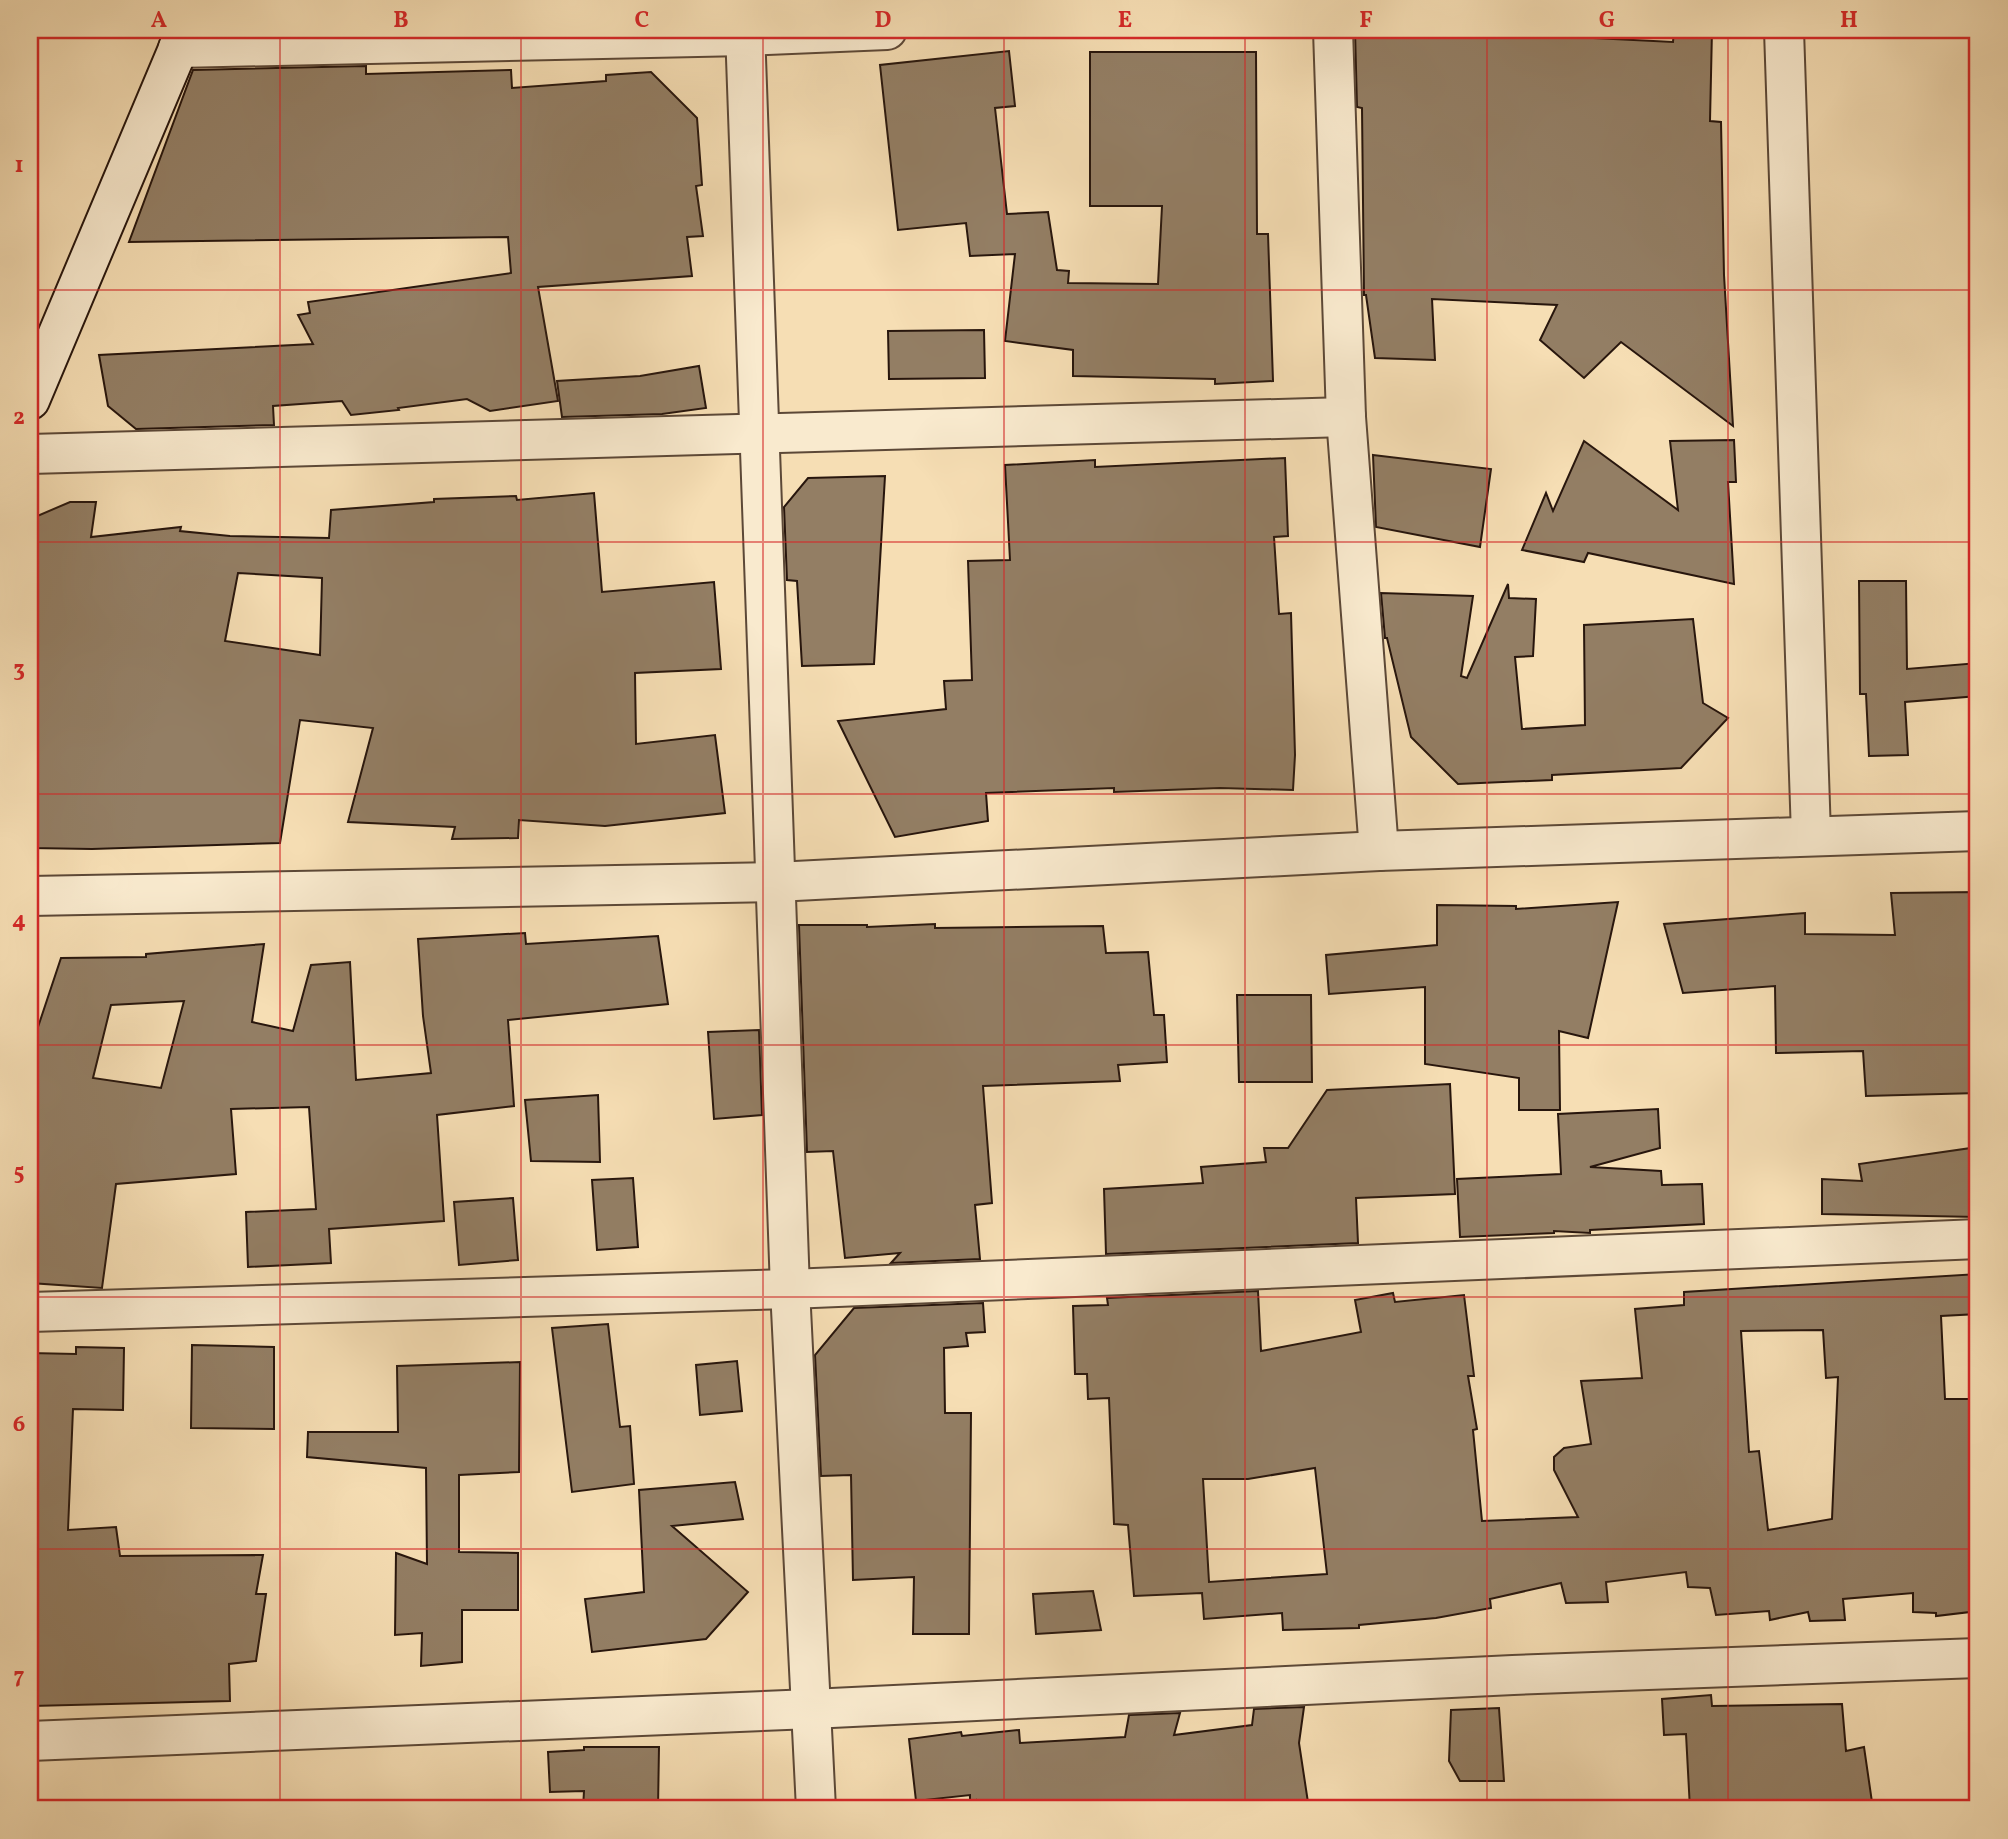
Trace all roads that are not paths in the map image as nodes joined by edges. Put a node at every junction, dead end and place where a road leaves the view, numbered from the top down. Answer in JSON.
{"nodes":[{"id":1,"x":887,"y":30,"type":"edge"},
{"id":2,"x":1333,"y":30,"type":"edge"},
{"id":3,"x":1784,"y":30,"type":"edge"},
{"id":4,"x":745,"y":33,"type":"edge"},
{"id":5,"x":182,"y":39,"type":"edge"},
{"id":6,"x":30,"y":400,"type":"edge"},
{"id":7,"x":1346,"y":417,"type":"junction"},
{"id":8,"x":758,"y":435,"type":"junction"},
{"id":9,"x":30,"y":454,"type":"edge"},
{"id":10,"x":1978,"y":831,"type":"edge"},
{"id":11,"x":1811,"y":835,"type":"junction"},
{"id":12,"x":1379,"y":851,"type":"junction"},
{"id":13,"x":776,"y":882,"type":"junction"},
{"id":14,"x":30,"y":896,"type":"edge"},
{"id":15,"x":1978,"y":1239,"type":"edge"},
{"id":16,"x":790,"y":1289,"type":"junction"},
{"id":17,"x":30,"y":1312,"type":"edge"},
{"id":18,"x":1978,"y":1658,"type":"edge"},
{"id":19,"x":811,"y":1709,"type":"junction"},
{"id":20,"x":30,"y":1741,"type":"edge"},
{"id":21,"x":816,"y":1809,"type":"edge"}],
"edges":[{"from":1,"to":4,"type":"street"},
{"from":2,"to":7,"type":"street"},
{"from":3,"to":11,"type":"street"},
{"from":4,"to":5,"type":"street"},
{"from":4,"to":8,"type":"street"},
{"from":5,"to":6,"type":"street"},
{"from":7,"to":8,"type":"street"},
{"from":7,"to":12,"type":"street"},
{"from":8,"to":9,"type":"street"},
{"from":8,"to":13,"type":"street"},
{"from":10,"to":11,"type":"street"},
{"from":11,"to":12,"type":"street"},
{"from":12,"to":13,"type":"street"},
{"from":13,"to":14,"type":"street"},
{"from":13,"to":16,"type":"street"},
{"from":15,"to":16,"type":"street"},
{"from":16,"to":17,"type":"street"},
{"from":16,"to":19,"type":"street"},
{"from":18,"to":19,"type":"street"},
{"from":19,"to":20,"type":"street"},
{"from":19,"to":21,"type":"street"}]}
